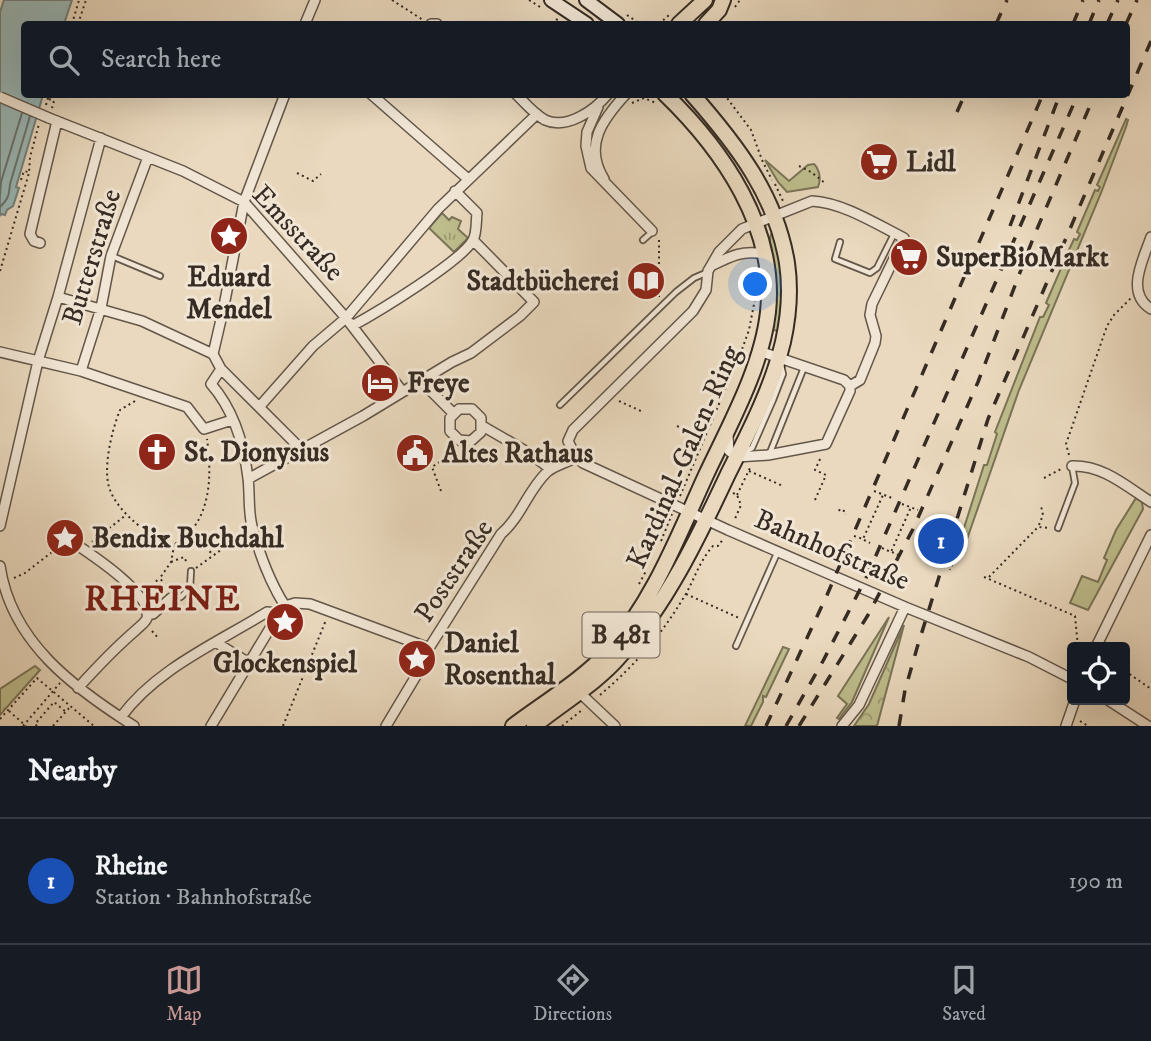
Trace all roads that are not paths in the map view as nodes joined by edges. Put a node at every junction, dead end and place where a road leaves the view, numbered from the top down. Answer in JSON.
{"nodes":[{"id":1,"x":315,"y":0,"type":"edge"},
{"id":2,"x":551,"y":0,"type":"edge"},
{"id":3,"x":586,"y":0,"type":"edge"},
{"id":4,"x":705,"y":0,"type":"edge"},
{"id":5,"x":723,"y":0,"type":"edge"},
{"id":6,"x":306,"y":21,"type":"edge"},
{"id":7,"x":582,"y":21,"type":"edge"},
{"id":8,"x":614,"y":21,"type":"edge"},
{"id":9,"x":682,"y":21,"type":"edge"},
{"id":10,"x":709,"y":21,"type":"edge"},
{"id":11,"x":0,"y":97,"type":"edge"},
{"id":12,"x":283,"y":98,"type":"edge"},
{"id":13,"x":376,"y":98,"type":"edge"},
{"id":14,"x":520,"y":98,"type":"edge"},
{"id":15,"x":605,"y":98,"type":"edge"},
{"id":16,"x":696,"y":98,"type":"edge"},
{"id":17,"x":708,"y":98,"type":"edge"},
{"id":18,"x":629,"y":99,"type":"edge"},
{"id":19,"x":660,"y":99,"type":"edge"},
{"id":20,"x":598,"y":107,"type":"junction"},
{"id":21,"x":537,"y":114,"type":"junction"},
{"id":22,"x":50,"y":117,"type":"junction"},
{"id":23,"x":720,"y":125,"type":"junction"},
{"id":24,"x":101,"y":138,"type":"junction"},
{"id":25,"x":148,"y":156,"type":"junction"},
{"id":26,"x":468,"y":179,"type":"junction"},
{"id":27,"x":609,"y":186,"type":"junction"},
{"id":28,"x":456,"y":191,"type":"junction"},
{"id":29,"x":244,"y":202,"type":"junction"},
{"id":30,"x":781,"y":213,"type":"junction"},
{"id":31,"x":755,"y":223,"type":"junction"},
{"id":32,"x":652,"y":231,"type":"joint"},
{"id":33,"x":895,"y":233,"type":"junction"},
{"id":34,"x":1151,"y":237,"type":"edge"},
{"id":35,"x":473,"y":240,"type":"junction"},
{"id":36,"x":643,"y":240,"type":"dead end"},
{"id":37,"x":840,"y":242,"type":"dead end"},
{"id":38,"x":40,"y":243,"type":"dead end"},
{"id":39,"x":756,"y":252,"type":"junction"},
{"id":40,"x":111,"y":256,"type":"junction"},
{"id":41,"x":711,"y":268,"type":"junction"},
{"id":42,"x":160,"y":276,"type":"dead end"},
{"id":43,"x":58,"y":297,"type":"junction"},
{"id":44,"x":101,"y":308,"type":"junction"},
{"id":45,"x":1151,"y":309,"type":"edge"},
{"id":46,"x":346,"y":318,"type":"junction"},
{"id":47,"x":352,"y":326,"type":"junction"},
{"id":48,"x":760,"y":351,"type":"junction"},
{"id":49,"x":0,"y":352,"type":"edge"},
{"id":50,"x":213,"y":354,"type":"junction"},
{"id":51,"x":778,"y":357,"type":"junction"},
{"id":52,"x":38,"y":360,"type":"junction"},
{"id":53,"x":805,"y":365,"type":"junction"},
{"id":54,"x":221,"y":369,"type":"junction"},
{"id":55,"x":81,"y":371,"type":"junction"},
{"id":56,"x":421,"y":380,"type":"junction"},
{"id":57,"x":849,"y":386,"type":"junction"},
{"id":58,"x":402,"y":391,"type":"junction"},
{"id":59,"x":560,"y":405,"type":"dead end"},
{"id":60,"x":260,"y":406,"type":"junction"},
{"id":61,"x":454,"y":414,"type":"junction"},
{"id":62,"x":232,"y":420,"type":"junction"},
{"id":63,"x":481,"y":425,"type":"junction"},
{"id":64,"x":729,"y":426,"type":"junction"},
{"id":65,"x":302,"y":450,"type":"junction"},
{"id":66,"x":768,"y":455,"type":"junction"},
{"id":67,"x":576,"y":457,"type":"junction"},
{"id":68,"x":737,"y":457,"type":"junction"},
{"id":69,"x":1072,"y":466,"type":"joint"},
{"id":70,"x":550,"y":469,"type":"junction"},
{"id":71,"x":248,"y":479,"type":"junction"},
{"id":72,"x":1151,"y":502,"type":"edge"},
{"id":73,"x":690,"y":512,"type":"junction"},
{"id":74,"x":707,"y":520,"type":"junction"},
{"id":75,"x":0,"y":526,"type":"edge"},
{"id":76,"x":1058,"y":528,"type":"road end"},
{"id":77,"x":1151,"y":534,"type":"edge"},
{"id":78,"x":68,"y":539,"type":"road end"},
{"id":79,"x":778,"y":551,"type":"junction"},
{"id":80,"x":0,"y":566,"type":"edge"},
{"id":81,"x":191,"y":572,"type":"road end"},
{"id":82,"x":1,"y":575,"type":"edge"},
{"id":83,"x":171,"y":598,"type":"joint"},
{"id":84,"x":905,"y":607,"type":"junction"},
{"id":85,"x":282,"y":610,"type":"junction"},
{"id":86,"x":146,"y":618,"type":"junction"},
{"id":87,"x":1098,"y":642,"type":"edge"},
{"id":88,"x":217,"y":643,"type":"junction"},
{"id":89,"x":736,"y":646,"type":"dead end"},
{"id":90,"x":429,"y":648,"type":"junction"},
{"id":91,"x":249,"y":663,"type":"junction"},
{"id":92,"x":1067,"y":676,"type":"edge"},
{"id":93,"x":78,"y":688,"type":"junction"},
{"id":94,"x":579,"y":692,"type":"junction"},
{"id":95,"x":1073,"y":705,"type":"edge"},
{"id":96,"x":1116,"y":705,"type":"edge"},
{"id":97,"x":121,"y":718,"type":"junction"},
{"id":98,"x":134,"y":726,"type":"edge"},
{"id":99,"x":211,"y":726,"type":"edge"},
{"id":100,"x":386,"y":726,"type":"edge"},
{"id":101,"x":513,"y":726,"type":"edge"},
{"id":102,"x":534,"y":726,"type":"edge"},
{"id":103,"x":615,"y":726,"type":"edge"},
{"id":104,"x":842,"y":726,"type":"edge"},
{"id":105,"x":1066,"y":726,"type":"edge"},
{"id":106,"x":1148,"y":726,"type":"edge"}],
"edges":[{"from":1,"to":6,"type":"street"},
{"from":2,"to":7,"type":"main road"},
{"from":3,"to":8,"type":"main road"},
{"from":4,"to":9,"type":"main road"},
{"from":5,"to":10,"type":"main road"},
{"from":11,"to":22,"type":"street","name":"Emsstraße","bridge":true},
{"from":12,"to":29,"type":"street"},
{"from":13,"to":26,"type":"street"},
{"from":14,"to":21,"type":"street"},
{"from":15,"to":20,"type":"street"},
{"from":16,"to":23,"type":"main road","name":"Kardinal-Galen-Ring","number":"B 481"},
{"from":17,"to":23,"type":"main road"},
{"from":18,"to":27,"type":"street"},
{"from":19,"to":31,"type":"main road","name":"Kardinal-Galen-Ring","number":"B 481"},
{"from":20,"to":21,"type":"street"},
{"from":20,"to":27,"type":"street"},
{"from":21,"to":26,"type":"street"},
{"from":22,"to":24,"type":"street","name":"Emsstraße"},
{"from":22,"to":38,"type":"street"},
{"from":23,"to":30,"type":"main road","name":"Kardinal-Galen-Ring","number":"B 481"},
{"from":24,"to":25,"type":"street","name":"Emsstraße"},
{"from":24,"to":43,"type":"street"},
{"from":25,"to":29,"type":"street","name":"Emsstraße"},
{"from":25,"to":40,"type":"street","name":"Butterstraße"},
{"from":26,"to":28,"type":"street"},
{"from":27,"to":32,"type":"street"},
{"from":28,"to":35,"type":"street"},
{"from":28,"to":46,"type":"street"},
{"from":29,"to":46,"type":"street","name":"Emsstraße"},
{"from":29,"to":50,"type":"street"},
{"from":30,"to":31,"type":"street"},
{"from":30,"to":33,"type":"street"},
{"from":30,"to":51,"type":"main road","name":"Kardinal-Galen-Ring","number":"B 481"},
{"from":31,"to":39,"type":"main road","name":"Kardinal-Galen-Ring","number":"B 481"},
{"from":31,"to":41,"type":"street"},
{"from":32,"to":36,"type":"lane"},
{"from":33,"to":37,"type":"lane"},
{"from":33,"to":57,"type":"street"},
{"from":34,"to":45,"type":"street"},
{"from":35,"to":47,"type":"street"},
{"from":35,"to":56,"type":"street"},
{"from":39,"to":41,"type":"street"},
{"from":39,"to":48,"type":"main road","name":"Kardinal-Galen-Ring","number":"B 481"},
{"from":40,"to":42,"type":"lane"},
{"from":40,"to":44,"type":"street","name":"Butterstraße"},
{"from":41,"to":59,"type":"lane"},
{"from":41,"to":67,"type":"street"},
{"from":43,"to":44,"type":"street"},
{"from":43,"to":52,"type":"street"},
{"from":44,"to":50,"type":"street"},
{"from":44,"to":55,"type":"street","name":"Butterstraße"},
{"from":46,"to":47,"type":"street","name":"Emsstraße"},
{"from":46,"to":60,"type":"street"},
{"from":47,"to":58,"type":"street","name":"Emsstraße"},
{"from":48,"to":51,"type":"street"},
{"from":48,"to":64,"type":"main road","name":"Kardinal-Galen-Ring","number":"B 481"},
{"from":49,"to":52,"type":"street"},
{"from":50,"to":54,"type":"street"},
{"from":51,"to":53,"type":"street"},
{"from":51,"to":68,"type":"main road","name":"Kardinal-Galen-Ring","number":"B 481"},
{"from":52,"to":55,"type":"street"},
{"from":52,"to":75,"type":"street"},
{"from":53,"to":57,"type":"street"},
{"from":53,"to":66,"type":"lane"},
{"from":54,"to":60,"type":"street"},
{"from":54,"to":62,"type":"street"},
{"from":55,"to":62,"type":"street"},
{"from":56,"to":58,"type":"street"},
{"from":56,"to":61,"type":"street"},
{"from":57,"to":66,"type":"street"},
{"from":58,"to":65,"type":"street"},
{"from":60,"to":65,"type":"street"},
{"from":61,"to":63,"type":"street"},
{"from":61,"to":63,"type":"street"},
{"from":62,"to":71,"type":"street"},
{"from":63,"to":70,"type":"street"},
{"from":64,"to":68,"type":"street"},
{"from":64,"to":73,"type":"main road","name":"Kardinal-Galen-Ring","number":"B 481"},
{"from":65,"to":71,"type":"street"},
{"from":66,"to":68,"type":"street"},
{"from":67,"to":70,"type":"street"},
{"from":67,"to":73,"type":"street","name":"Bahnhofstraße"},
{"from":68,"to":74,"type":"main road","name":"Kardinal-Galen-Ring","number":"B 481"},
{"from":69,"to":72,"type":"street"},
{"from":69,"to":76,"type":"lane"},
{"from":70,"to":90,"type":"street","name":"Poststraße"},
{"from":71,"to":85,"type":"street"},
{"from":73,"to":74,"type":"street","name":"Bahnhofstraße"},
{"from":73,"to":101,"type":"main road","name":"Kardinal-Galen-Ring","number":"B 481"},
{"from":74,"to":79,"type":"street","name":"Bahnhofstraße"},
{"from":74,"to":94,"type":"main road","name":"Kardinal-Galen-Ring","number":"B 481"},
{"from":77,"to":87,"type":"street"},
{"from":78,"to":86,"type":"street"},
{"from":79,"to":84,"type":"street","name":"Bahnhofstraße"},
{"from":79,"to":89,"type":"lane"},
{"from":80,"to":82,"type":"street"},
{"from":81,"to":83,"type":"lane"},
{"from":82,"to":93,"type":"street"},
{"from":83,"to":86,"type":"street"},
{"from":84,"to":92,"type":"street","name":"Bahnhofstraße"},
{"from":84,"to":104,"type":"street"},
{"from":85,"to":88,"type":"street"},
{"from":85,"to":90,"type":"street"},
{"from":85,"to":91,"type":"street"},
{"from":86,"to":93,"type":"street"},
{"from":88,"to":91,"type":"street"},
{"from":88,"to":97,"type":"street"},
{"from":90,"to":100,"type":"street","name":"Poststraße"},
{"from":91,"to":99,"type":"street"},
{"from":93,"to":97,"type":"street"},
{"from":94,"to":102,"type":"main road","name":"Kardinal-Galen-Ring","number":"B 481"},
{"from":94,"to":103,"type":"street"},
{"from":95,"to":105,"type":"street"},
{"from":96,"to":106,"type":"street"},
{"from":97,"to":98,"type":"street"}]}
